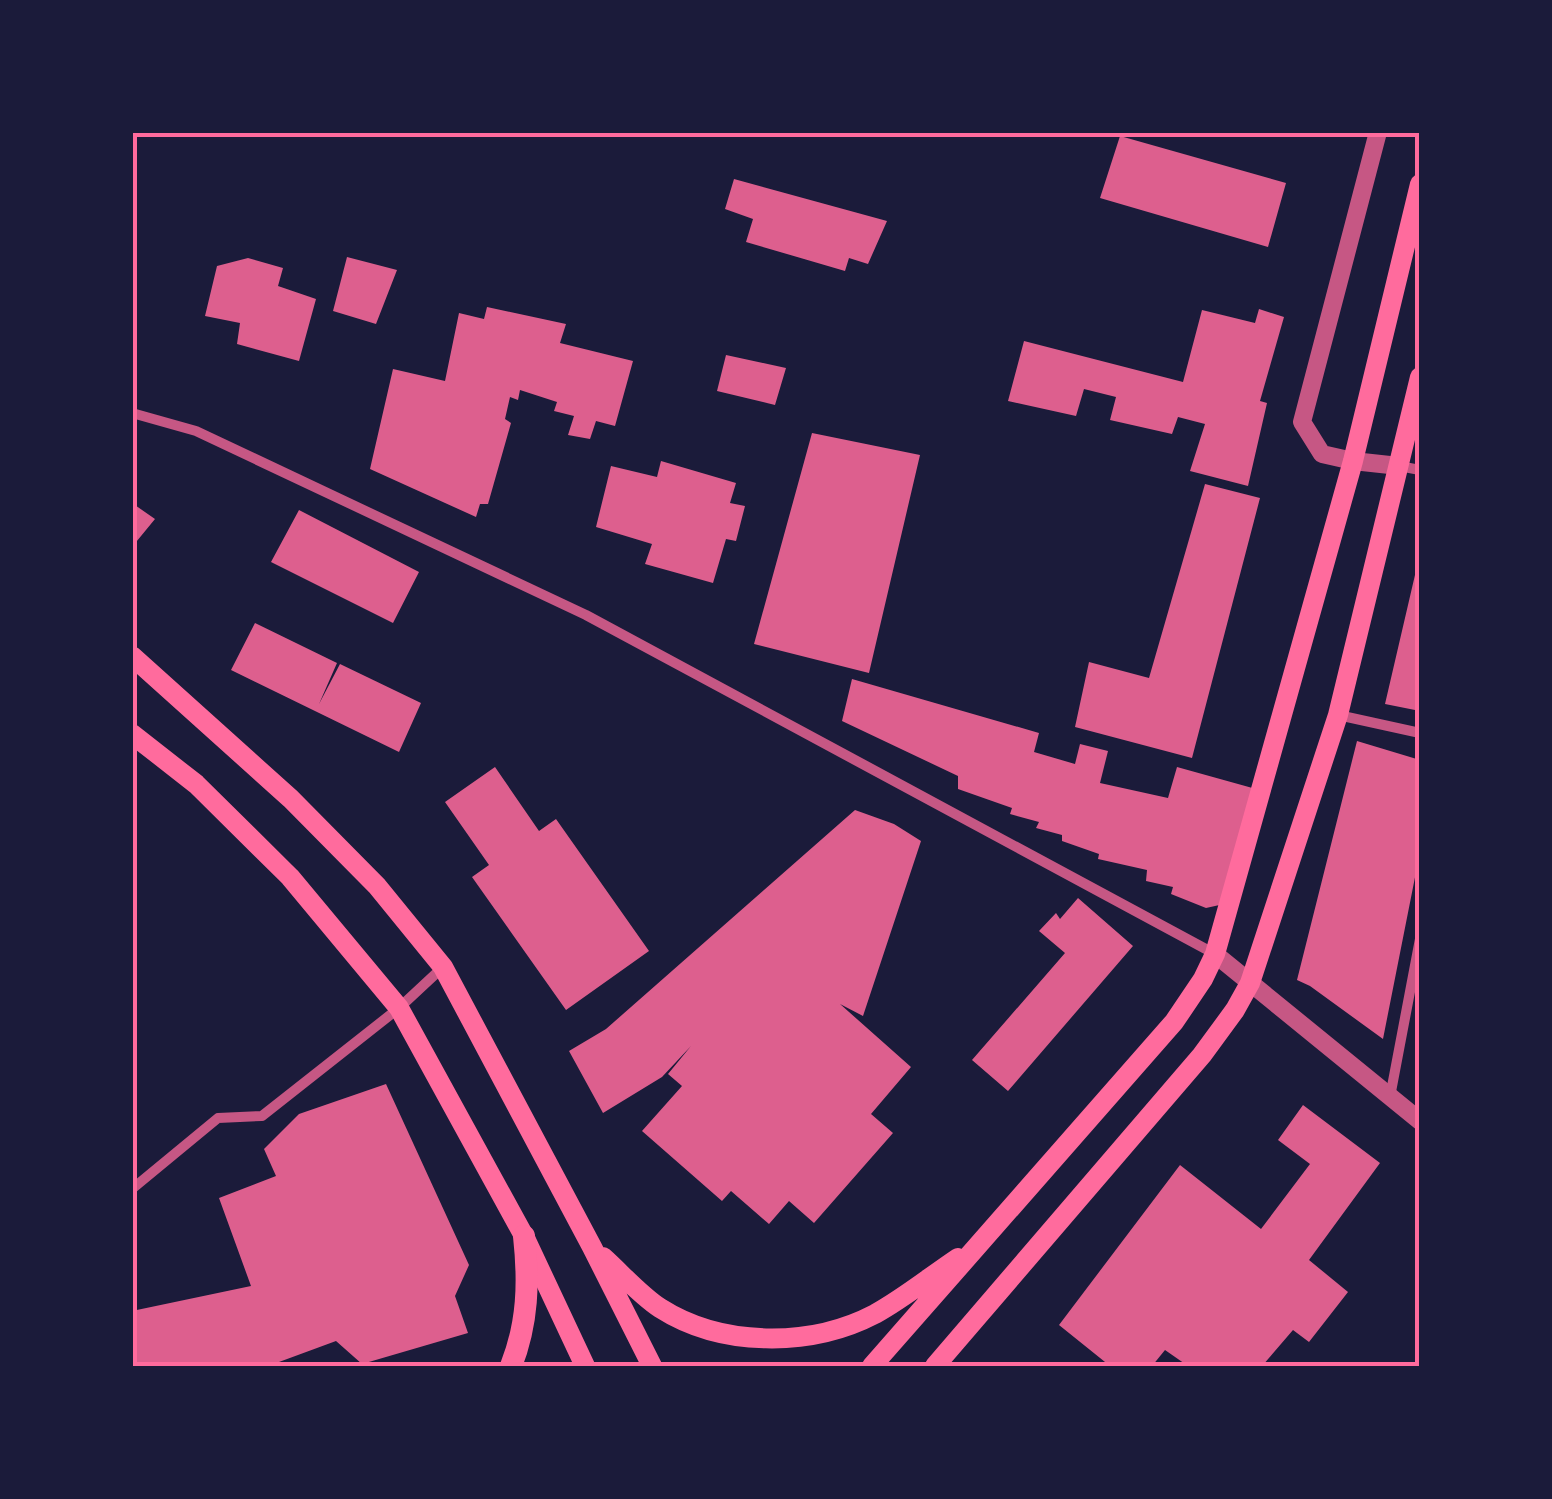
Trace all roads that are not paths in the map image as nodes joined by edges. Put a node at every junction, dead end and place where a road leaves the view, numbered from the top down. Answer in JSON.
{"nodes":[{"id":1,"x":1378,"y":132,"type":"edge"},
{"id":2,"x":1420,"y":184,"type":"edge"},
{"id":3,"x":1420,"y":377,"type":"edge"},
{"id":4,"x":132,"y":413,"type":"edge"},
{"id":5,"x":1353,"y":461,"type":"junction"},
{"id":6,"x":1409,"y":468,"type":"edge"},
{"id":7,"x":132,"y":656,"type":"edge"},
{"id":8,"x":1338,"y":715,"type":"junction"},
{"id":9,"x":1420,"y":732,"type":"edge"},
{"id":10,"x":132,"y":734,"type":"edge"},
{"id":11,"x":1420,"y":939,"type":"edge"},
{"id":12,"x":1214,"y":954,"type":"junction"},
{"id":13,"x":443,"y":967,"type":"junction"},
{"id":14,"x":1250,"y":982,"type":"junction"},
{"id":15,"x":400,"y":1008,"type":"junction"},
{"id":16,"x":1390,"y":1096,"type":"junction"},
{"id":17,"x":1420,"y":1120,"type":"edge"},
{"id":18,"x":132,"y":1189,"type":"edge"},
{"id":19,"x":524,"y":1236,"type":"junction"},
{"id":20,"x":980,"y":1243,"type":"junction"},
{"id":21,"x":592,"y":1246,"type":"junction"},
{"id":22,"x":511,"y":1366,"type":"edge"},
{"id":23,"x":585,"y":1366,"type":"edge"},
{"id":24,"x":652,"y":1366,"type":"edge"},
{"id":25,"x":872,"y":1366,"type":"edge"},
{"id":26,"x":935,"y":1366,"type":"edge"}],
"edges":[{"from":1,"to":5,"type":"street"},
{"from":2,"to":5,"type":"main road"},
{"from":3,"to":6,"type":"main road"},
{"from":4,"to":12,"type":"street"},
{"from":5,"to":6,"type":"street"},
{"from":5,"to":12,"type":"main road"},
{"from":6,"to":8,"type":"main road"},
{"from":7,"to":13,"type":"main road"},
{"from":8,"to":9,"type":"street"},
{"from":8,"to":14,"type":"main road"},
{"from":10,"to":15,"type":"main road"},
{"from":11,"to":16,"type":"street"},
{"from":12,"to":14,"type":"street"},
{"from":12,"to":20,"type":"main road"},
{"from":13,"to":15,"type":"street"},
{"from":13,"to":21,"type":"main road"},
{"from":14,"to":16,"type":"street"},
{"from":14,"to":26,"type":"main road"},
{"from":15,"to":18,"type":"street"},
{"from":15,"to":19,"type":"main road"},
{"from":16,"to":17,"type":"street"},
{"from":19,"to":22,"type":"main road"},
{"from":19,"to":23,"type":"main road"},
{"from":20,"to":21,"type":"main road"},
{"from":20,"to":25,"type":"main road"},
{"from":21,"to":24,"type":"main road"}]}
